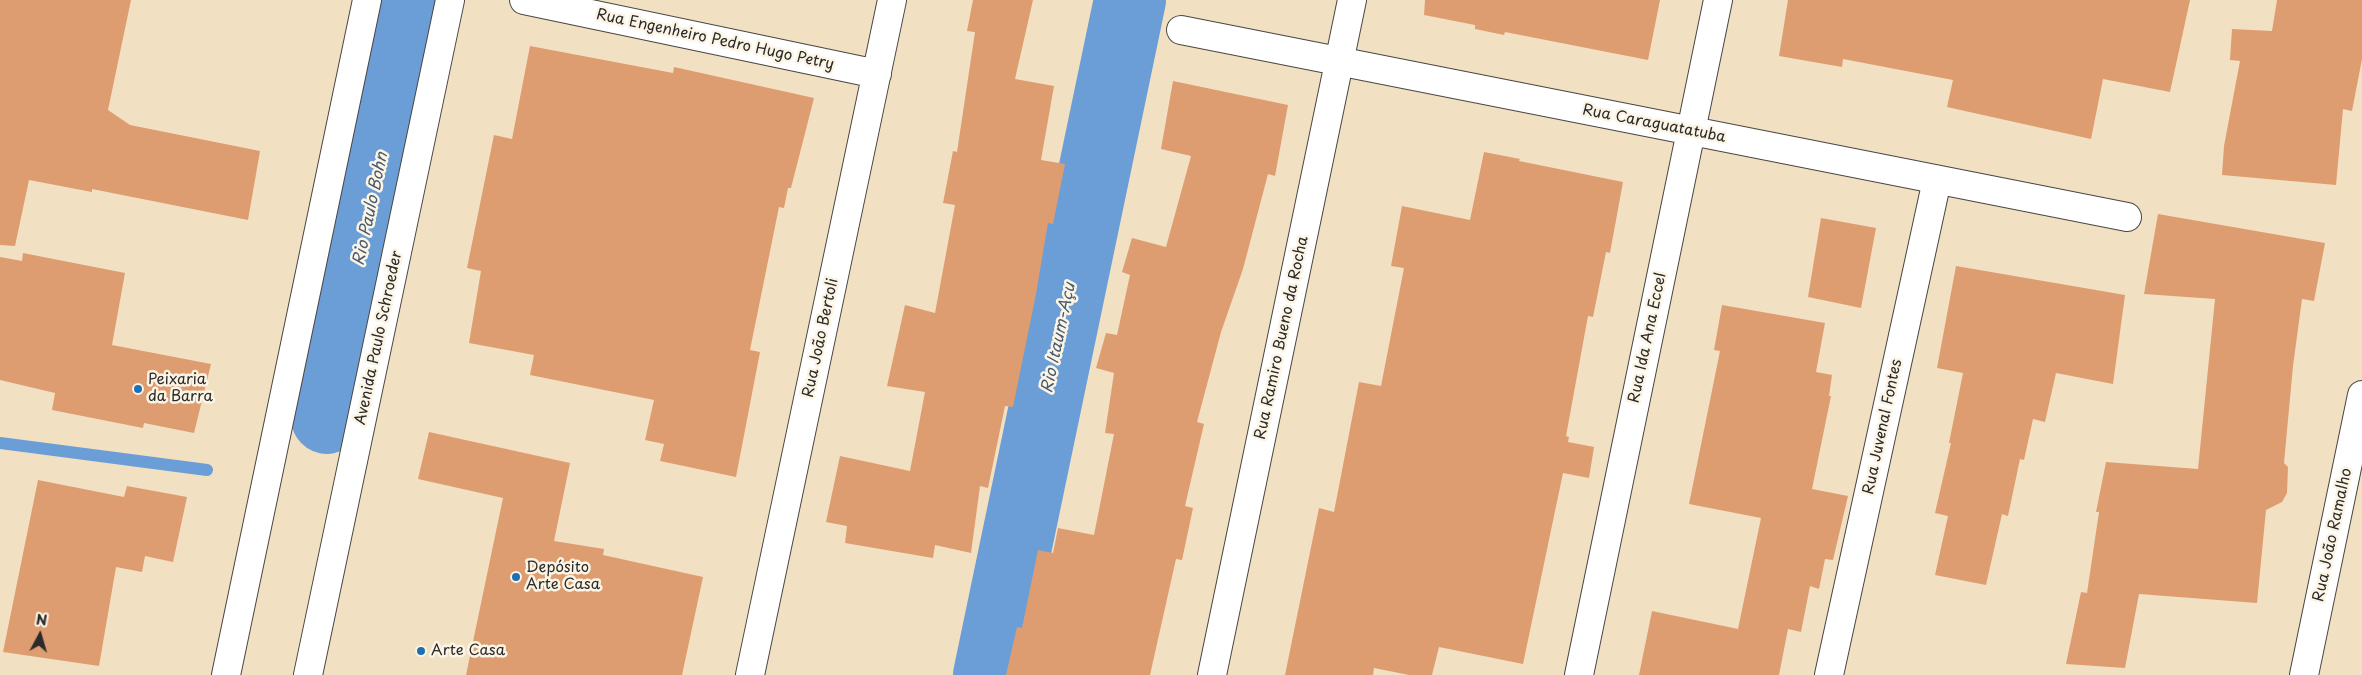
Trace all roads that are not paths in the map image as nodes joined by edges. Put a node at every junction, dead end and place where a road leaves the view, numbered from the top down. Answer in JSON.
{"nodes":[{"id":1,"x":368,"y":0,"type":"edge"},
{"id":2,"x":450,"y":0,"type":"edge"},
{"id":3,"x":524,"y":0,"type":"edge"},
{"id":4,"x":892,"y":0,"type":"edge"},
{"id":5,"x":1352,"y":0,"type":"edge"},
{"id":6,"x":1718,"y":0,"type":"edge"},
{"id":7,"x":1182,"y":30,"type":"dead end"},
{"id":8,"x":1339,"y":62,"type":"junction"},
{"id":9,"x":877,"y":74,"type":"junction"},
{"id":10,"x":1691,"y":131,"type":"junction"},
{"id":11,"x":1937,"y":180,"type":"junction"},
{"id":12,"x":2127,"y":217,"type":"dead end"},
{"id":13,"x":2362,"y":395,"type":"edge"},
{"id":14,"x":226,"y":675,"type":"edge"},
{"id":15,"x":308,"y":675,"type":"edge"},
{"id":16,"x":750,"y":675,"type":"edge"},
{"id":17,"x":1212,"y":675,"type":"edge"},
{"id":18,"x":1579,"y":675,"type":"edge"},
{"id":19,"x":1829,"y":675,"type":"edge"},
{"id":20,"x":2304,"y":675,"type":"edge"}],
"edges":[{"from":1,"to":14,"type":"street"},
{"from":2,"to":15,"type":"street","name":"Avenida Paulo Schroeder"},
{"from":3,"to":9,"type":"street","name":"Rua Engenheiro Pedro Hugo Petry"},
{"from":4,"to":9,"type":"street","name":"Rua João Bertoli"},
{"from":5,"to":8,"type":"street","name":"Rua Ramiro Bueno da Rocha"},
{"from":6,"to":10,"type":"street","name":"Rua Ida Ana Eccel"},
{"from":7,"to":8,"type":"street","name":"Rua Caraguatatuba"},
{"from":8,"to":10,"type":"street","name":"Rua Caraguatatuba"},
{"from":8,"to":17,"type":"street","name":"Rua Ramiro Bueno da Rocha"},
{"from":9,"to":16,"type":"street","name":"Rua João Bertoli"},
{"from":10,"to":11,"type":"street","name":"Rua Caraguatatuba"},
{"from":10,"to":18,"type":"street","name":"Rua Ida Ana Eccel"},
{"from":11,"to":12,"type":"street","name":"Rua Caraguatatuba"},
{"from":11,"to":19,"type":"street","name":"Rua Juvenal Fontes"},
{"from":13,"to":20,"type":"street","name":"Rua João Ramalho"}]}
